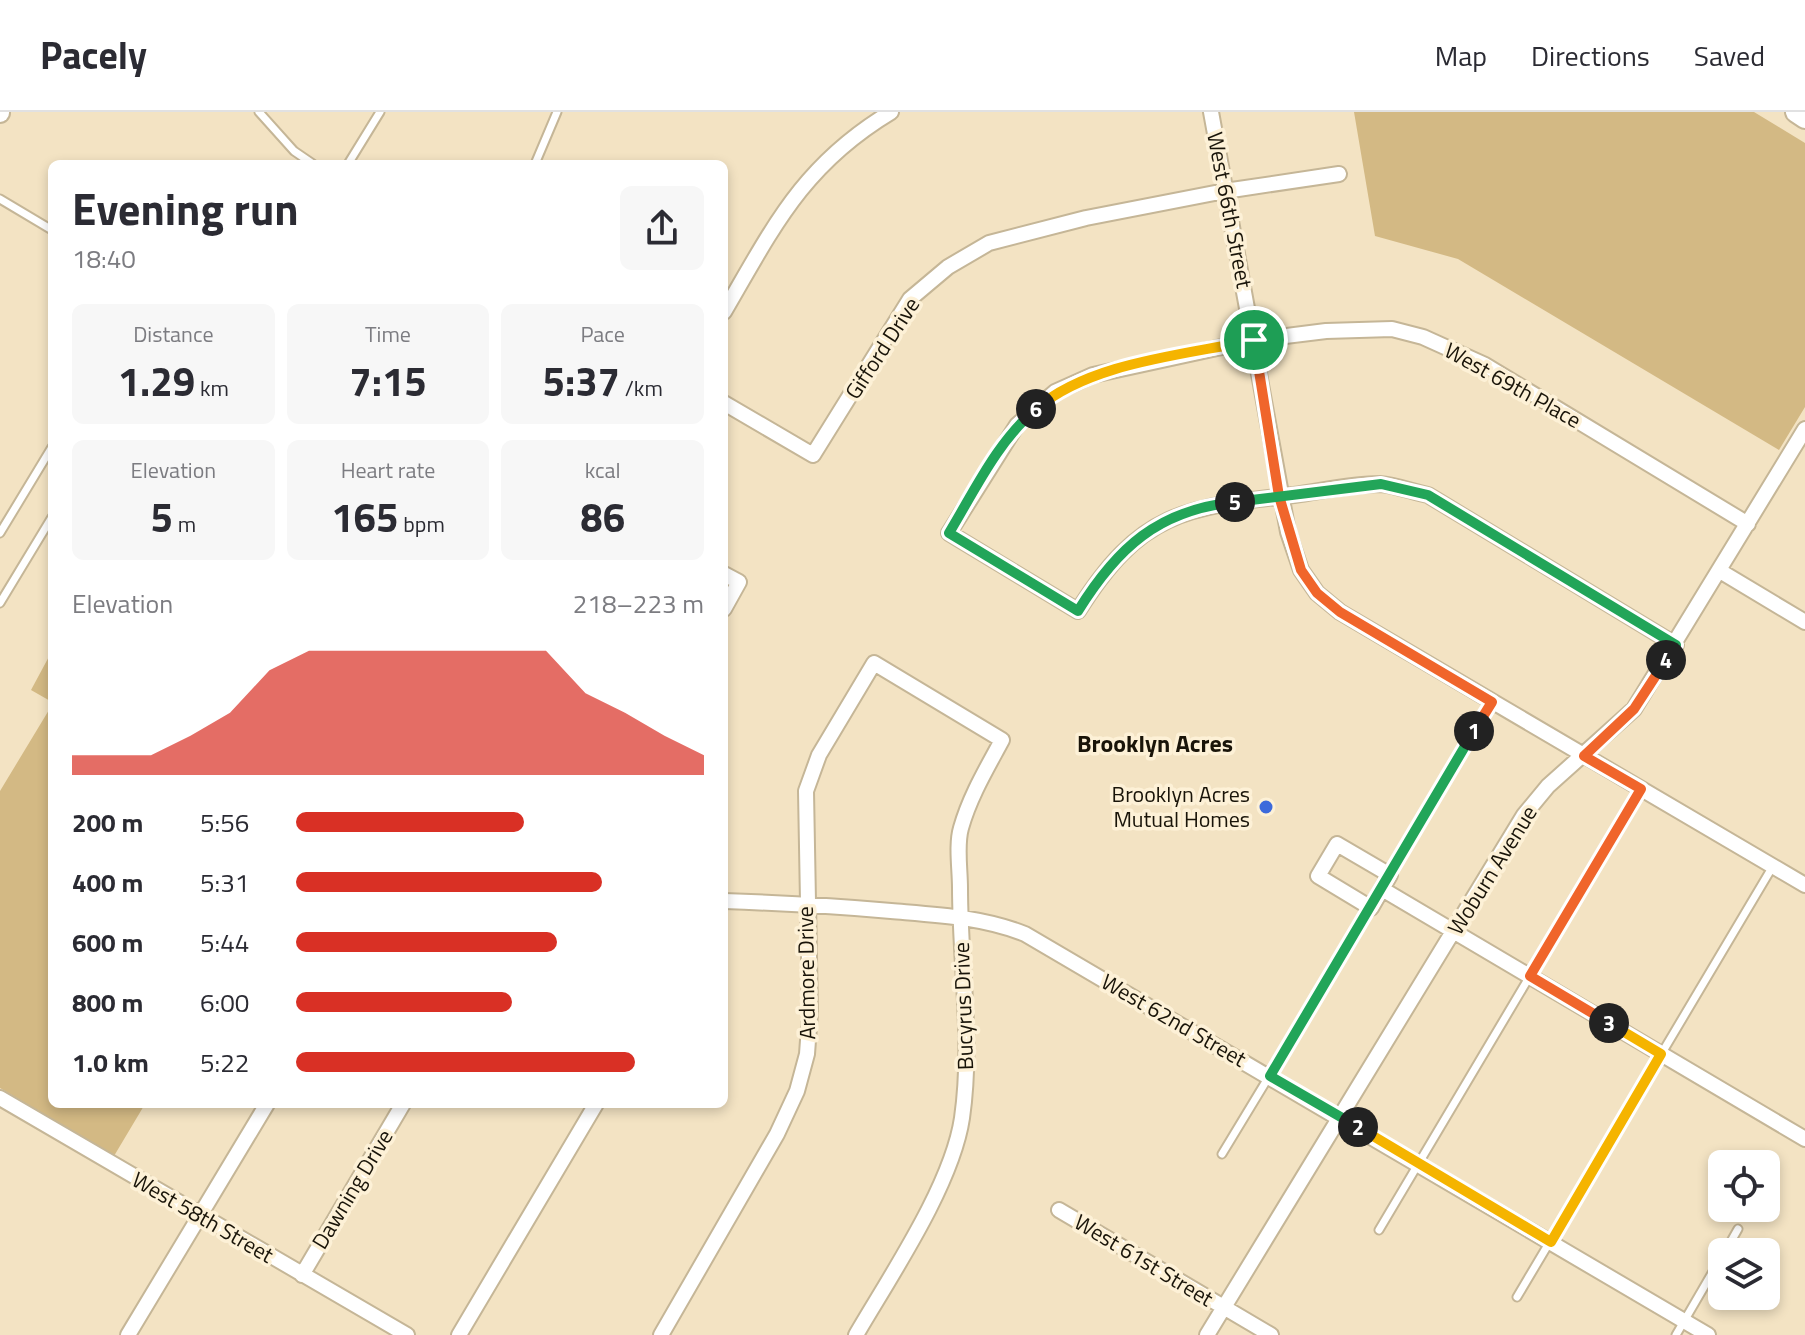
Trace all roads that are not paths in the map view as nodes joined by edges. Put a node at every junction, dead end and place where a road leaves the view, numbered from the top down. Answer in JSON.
{"nodes":[{"id":1,"x":259,"y":112,"type":"edge"},
{"id":2,"x":380,"y":112,"type":"edge"},
{"id":3,"x":557,"y":112,"type":"edge"},
{"id":4,"x":891,"y":112,"type":"edge"},
{"id":5,"x":1211,"y":112,"type":"edge"},
{"id":6,"x":1796,"y":112,"type":"edge"},
{"id":7,"x":1805,"y":118,"type":"edge"},
{"id":8,"x":307,"y":160,"type":"edge"},
{"id":9,"x":350,"y":160,"type":"edge"},
{"id":10,"x":537,"y":160,"type":"edge"},
{"id":11,"x":1339,"y":174,"type":"dead end"},
{"id":12,"x":1225,"y":191,"type":"junction"},
{"id":13,"x":0,"y":199,"type":"edge"},
{"id":14,"x":48,"y":228,"type":"edge"},
{"id":15,"x":728,"y":305,"type":"edge"},
{"id":16,"x":1254,"y":340,"type":"junction"},
{"id":17,"x":728,"y":405,"type":"edge"},
{"id":18,"x":1805,"y":429,"type":"edge"},
{"id":19,"x":48,"y":454,"type":"edge"},
{"id":20,"x":1279,"y":496,"type":"junction"},
{"id":21,"x":48,"y":524,"type":"edge"},
{"id":22,"x":1748,"y":524,"type":"junction"},
{"id":23,"x":0,"y":533,"type":"edge"},
{"id":24,"x":1720,"y":571,"type":"junction"},
{"id":25,"x":728,"y":576,"type":"edge"},
{"id":26,"x":728,"y":602,"type":"edge"},
{"id":27,"x":0,"y":603,"type":"edge"},
{"id":28,"x":1805,"y":622,"type":"edge"},
{"id":29,"x":1676,"y":645,"type":"junction"},
{"id":30,"x":935,"y":699,"type":"joint"},
{"id":31,"x":1492,"y":702,"type":"junction"},
{"id":32,"x":1584,"y":756,"type":"junction"},
{"id":33,"x":1641,"y":789,"type":"junction"},
{"id":34,"x":1773,"y":866,"type":"junction"},
{"id":35,"x":1390,"y":875,"type":"junction"},
{"id":36,"x":1805,"y":885,"type":"edge"},
{"id":37,"x":1382,"y":889,"type":"junction"},
{"id":38,"x":728,"y":901,"type":"edge"},
{"id":39,"x":806,"y":904,"type":"junction"},
{"id":40,"x":1371,"y":908,"type":"junction"},
{"id":41,"x":960,"y":917,"type":"junction"},
{"id":42,"x":1454,"y":931,"type":"junction"},
{"id":43,"x":1530,"y":976,"type":"junction"},
{"id":44,"x":1661,"y":1054,"type":"junction"},
{"id":45,"x":1270,"y":1076,"type":"junction"},
{"id":46,"x":0,"y":1098,"type":"edge"},
{"id":47,"x":265,"y":1108,"type":"edge"},
{"id":48,"x":401,"y":1108,"type":"edge"},
{"id":49,"x":594,"y":1108,"type":"edge"},
{"id":50,"x":1339,"y":1116,"type":"junction"},
{"id":51,"x":1805,"y":1139,"type":"edge"},
{"id":52,"x":1222,"y":1154,"type":"dead end"},
{"id":53,"x":1419,"y":1163,"type":"junction"},
{"id":54,"x":1059,"y":1210,"type":"dead end"},
{"id":55,"x":201,"y":1215,"type":"junction"},
{"id":56,"x":1738,"y":1229,"type":"dead end"},
{"id":57,"x":1379,"y":1230,"type":"dead end"},
{"id":58,"x":1733,"y":1238,"type":"edge"},
{"id":59,"x":1551,"y":1242,"type":"junction"},
{"id":60,"x":302,"y":1275,"type":"junction"},
{"id":61,"x":1708,"y":1280,"type":"edge"},
{"id":62,"x":1517,"y":1297,"type":"dead end"},
{"id":63,"x":1224,"y":1307,"type":"junction"},
{"id":64,"x":1684,"y":1321,"type":"junction"},
{"id":65,"x":128,"y":1335,"type":"edge"},
{"id":66,"x":407,"y":1335,"type":"edge"},
{"id":67,"x":459,"y":1335,"type":"edge"},
{"id":68,"x":661,"y":1335,"type":"edge"},
{"id":69,"x":856,"y":1335,"type":"edge"},
{"id":70,"x":1207,"y":1335,"type":"edge"},
{"id":71,"x":1271,"y":1335,"type":"edge"},
{"id":72,"x":1676,"y":1335,"type":"edge"},
{"id":73,"x":1708,"y":1335,"type":"edge"}],
"edges":[{"from":1,"to":8,"type":"lane"},
{"from":2,"to":9,"type":"lane"},
{"from":3,"to":10,"type":"lane"},
{"from":4,"to":15,"type":"street"},
{"from":5,"to":12,"type":"street","name":"West 66th Street"},
{"from":6,"to":7,"type":"main road"},
{"from":11,"to":12,"type":"street"},
{"from":12,"to":16,"type":"street","name":"West 66th Street"},
{"from":12,"to":17,"type":"street","name":"Gifford Drive"},
{"from":13,"to":14,"type":"lane"},
{"from":16,"to":20,"type":"street","name":"West 66th Street"},
{"from":16,"to":20,"type":"street"},
{"from":16,"to":22,"type":"street","name":"West 69th Place"},
{"from":18,"to":22,"type":"street","name":"Woburn Avenue"},
{"from":19,"to":23,"type":"lane"},
{"from":20,"to":29,"type":"street"},
{"from":20,"to":31,"type":"street","name":"West 66th Street"},
{"from":21,"to":27,"type":"lane"},
{"from":22,"to":24,"type":"street","name":"Woburn Avenue"},
{"from":24,"to":28,"type":"street"},
{"from":24,"to":29,"type":"street","name":"Woburn Avenue"},
{"from":25,"to":26,"type":"street"},
{"from":29,"to":32,"type":"street","name":"Woburn Avenue"},
{"from":30,"to":39,"type":"street","name":"Ardmore Drive"},
{"from":30,"to":41,"type":"street","name":"Bucyrus Drive"},
{"from":31,"to":32,"type":"street","name":"West 66th Street"},
{"from":31,"to":35,"type":"lane"},
{"from":32,"to":33,"type":"street","name":"West 66th Street"},
{"from":32,"to":42,"type":"street","name":"Woburn Avenue"},
{"from":33,"to":34,"type":"street","name":"West 66th Street"},
{"from":33,"to":43,"type":"lane"},
{"from":34,"to":36,"type":"street","name":"West 66th Street"},
{"from":34,"to":44,"type":"lane"},
{"from":35,"to":37,"type":"street"},
{"from":35,"to":40,"type":"street"},
{"from":37,"to":40,"type":"street"},
{"from":37,"to":42,"type":"street"},
{"from":38,"to":39,"type":"street","name":"West 62nd Street"},
{"from":39,"to":41,"type":"street","name":"West 62nd Street"},
{"from":39,"to":68,"type":"street","name":"Ardmore Drive"},
{"from":40,"to":45,"type":"lane"},
{"from":41,"to":45,"type":"street","name":"West 62nd Street"},
{"from":41,"to":69,"type":"street","name":"Bucyrus Drive"},
{"from":42,"to":43,"type":"street"},
{"from":42,"to":50,"type":"street","name":"Woburn Avenue"},
{"from":43,"to":44,"type":"street"},
{"from":43,"to":53,"type":"lane"},
{"from":44,"to":51,"type":"street"},
{"from":44,"to":59,"type":"lane"},
{"from":45,"to":50,"type":"street","name":"West 62nd Street"},
{"from":45,"to":52,"type":"lane"},
{"from":46,"to":55,"type":"street","name":"West 58th Street"},
{"from":47,"to":55,"type":"street"},
{"from":48,"to":60,"type":"street","name":"Dawning Drive"},
{"from":49,"to":67,"type":"street"},
{"from":50,"to":53,"type":"street","name":"West 62nd Street"},
{"from":50,"to":63,"type":"street","name":"Woburn Avenue"},
{"from":53,"to":57,"type":"lane"},
{"from":53,"to":59,"type":"street","name":"West 62nd Street"},
{"from":54,"to":63,"type":"street","name":"West 61st Street"},
{"from":55,"to":60,"type":"street","name":"West 58th Street"},
{"from":55,"to":65,"type":"street"},
{"from":56,"to":58,"type":"lane"},
{"from":59,"to":62,"type":"lane"},
{"from":59,"to":64,"type":"street","name":"West 62nd Street"},
{"from":60,"to":66,"type":"street","name":"West 58th Street"},
{"from":61,"to":64,"type":"lane"},
{"from":63,"to":70,"type":"street","name":"Woburn Avenue"},
{"from":63,"to":71,"type":"street","name":"West 61st Street"},
{"from":64,"to":72,"type":"lane"},
{"from":64,"to":73,"type":"street","name":"West 62nd Street"}]}
